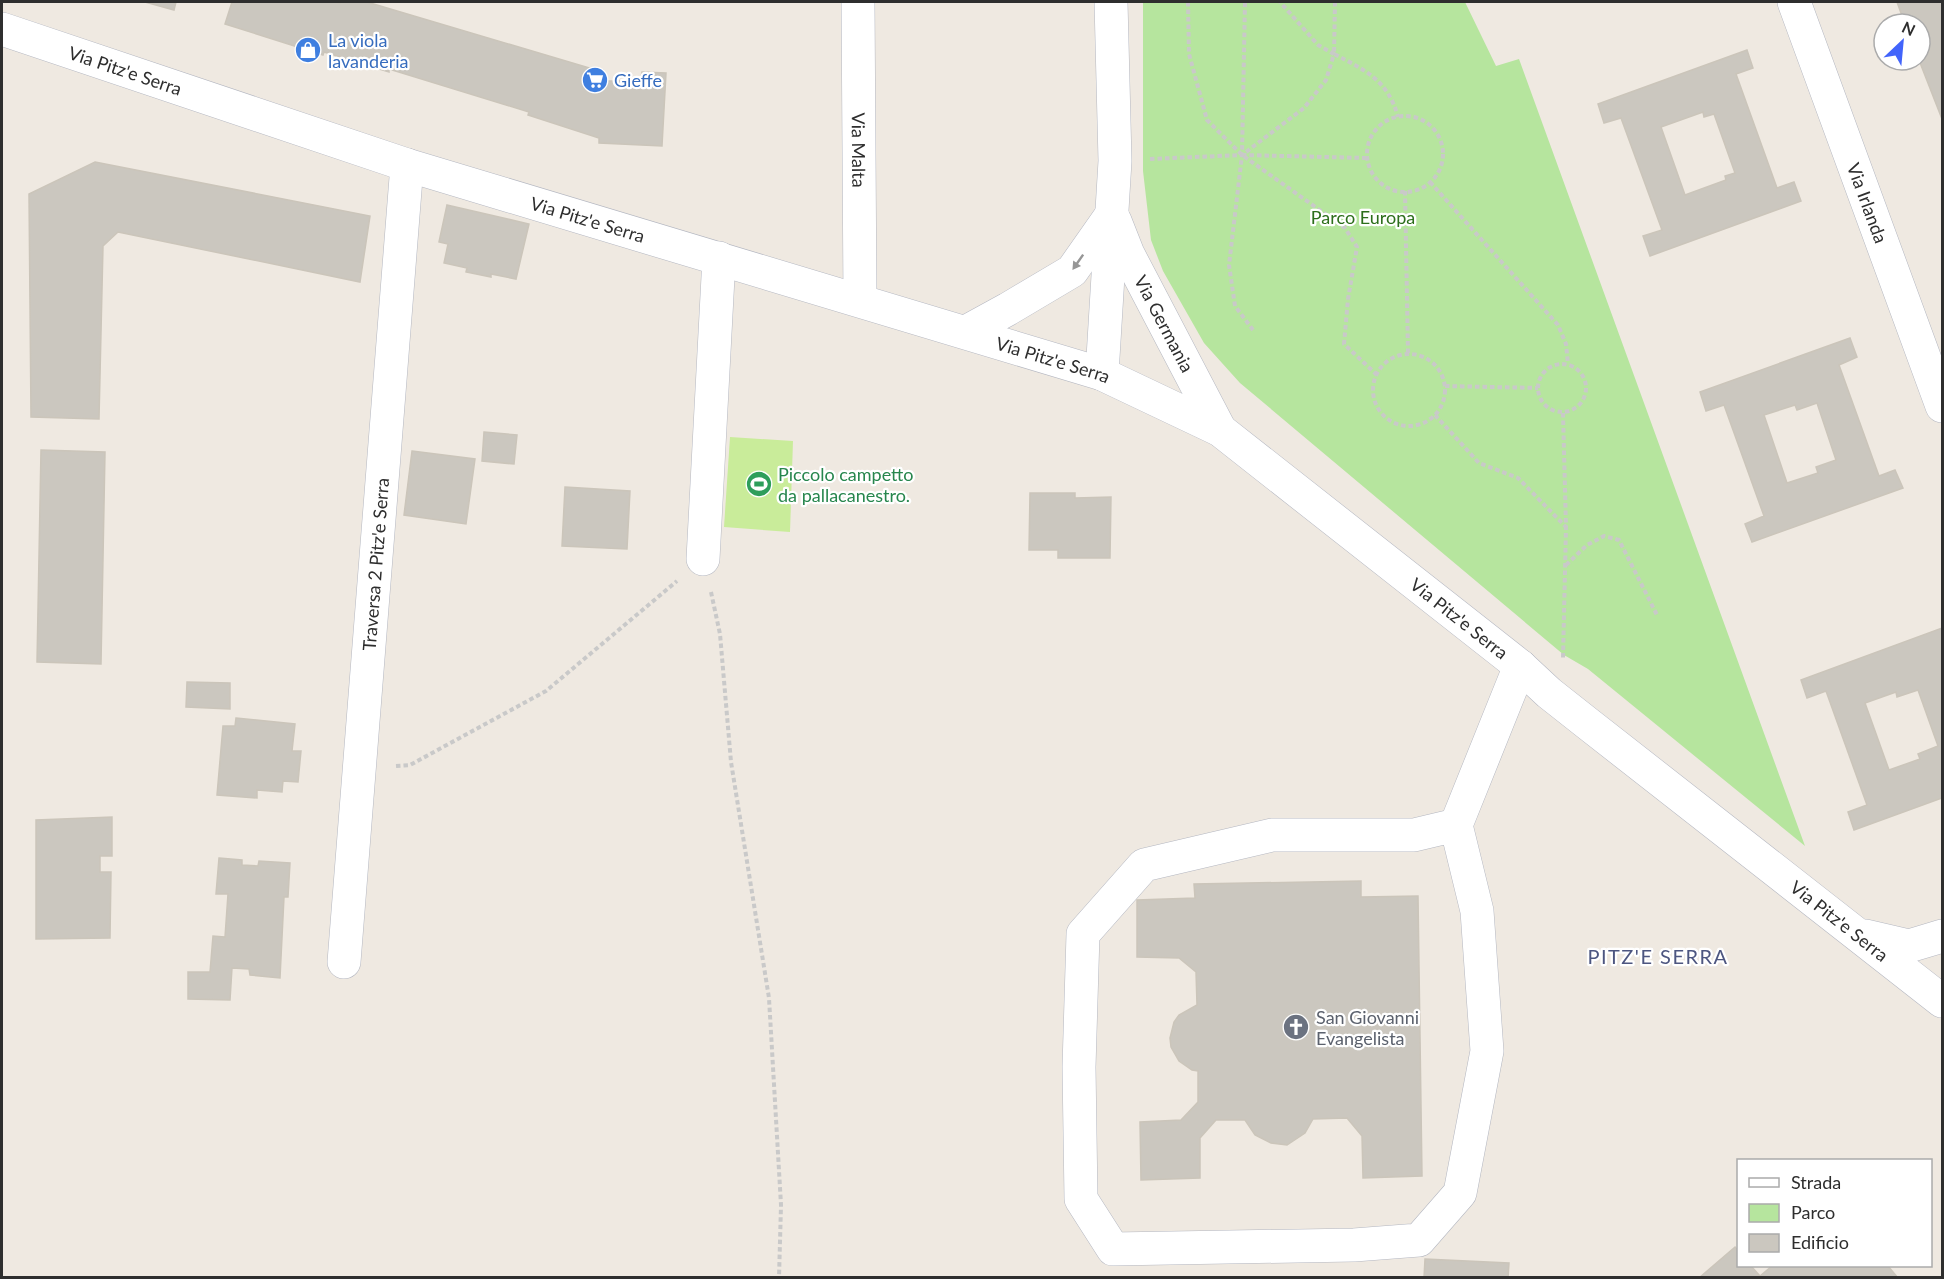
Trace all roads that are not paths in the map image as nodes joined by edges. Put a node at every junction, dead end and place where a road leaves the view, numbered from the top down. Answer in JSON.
{"nodes":[{"id":1,"x":858,"y":2,"type":"edge"},
{"id":2,"x":1111,"y":2,"type":"edge"},
{"id":3,"x":1794,"y":2,"type":"edge"},
{"id":4,"x":2,"y":29,"type":"edge"},
{"id":5,"x":406,"y":165,"type":"junction"},
{"id":6,"x":1112,"y":214,"type":"junction"},
{"id":7,"x":719,"y":258,"type":"junction"},
{"id":8,"x":860,"y":300,"type":"junction"},
{"id":9,"x":966,"y":332,"type":"junction"},
{"id":10,"x":1102,"y":374,"type":"junction"},
{"id":11,"x":1942,"y":406,"type":"edge"},
{"id":12,"x":1220,"y":430,"type":"junction"},
{"id":13,"x":703,"y":559,"type":"road end"},
{"id":14,"x":1524,"y":670,"type":"junction"},
{"id":15,"x":1456,"y":825,"type":"junction"},
{"id":16,"x":1856,"y":933,"type":"junction"},
{"id":17,"x":1942,"y":936,"type":"edge"},
{"id":18,"x":344,"y":962,"type":"dead end"},
{"id":19,"x":1942,"y":1001,"type":"edge"}],
"edges":[{"from":1,"to":8,"type":"street","name":"Via Malta"},
{"from":2,"to":6,"type":"street","name":"Via Germania"},
{"from":3,"to":11,"type":"street","name":"Via Irlanda"},
{"from":4,"to":5,"type":"street","name":"Via Pitz'e Serra"},
{"from":5,"to":7,"type":"street","name":"Via Pitz'e Serra"},
{"from":5,"to":18,"type":"street","name":"Traversa 2 Pitz'e Serra"},
{"from":6,"to":9,"type":"street","one_way":true},
{"from":6,"to":10,"type":"street","name":"Via Germania"},
{"from":6,"to":12,"type":"street","name":"Via Germania"},
{"from":7,"to":8,"type":"street","name":"Via Pitz'e Serra"},
{"from":7,"to":13,"type":"street"},
{"from":8,"to":9,"type":"street","name":"Via Pitz'e Serra"},
{"from":9,"to":10,"type":"street","name":"Via Pitz'e Serra"},
{"from":10,"to":12,"type":"street","name":"Via Pitz'e Serra"},
{"from":12,"to":14,"type":"street","name":"Via Pitz'e Serra"},
{"from":14,"to":15,"type":"street"},
{"from":14,"to":16,"type":"street","name":"Via Pitz'e Serra"},
{"from":15,"to":15,"type":"street"},
{"from":16,"to":17,"type":"street"},
{"from":16,"to":19,"type":"street","name":"Via Pitz'e Serra"}]}
